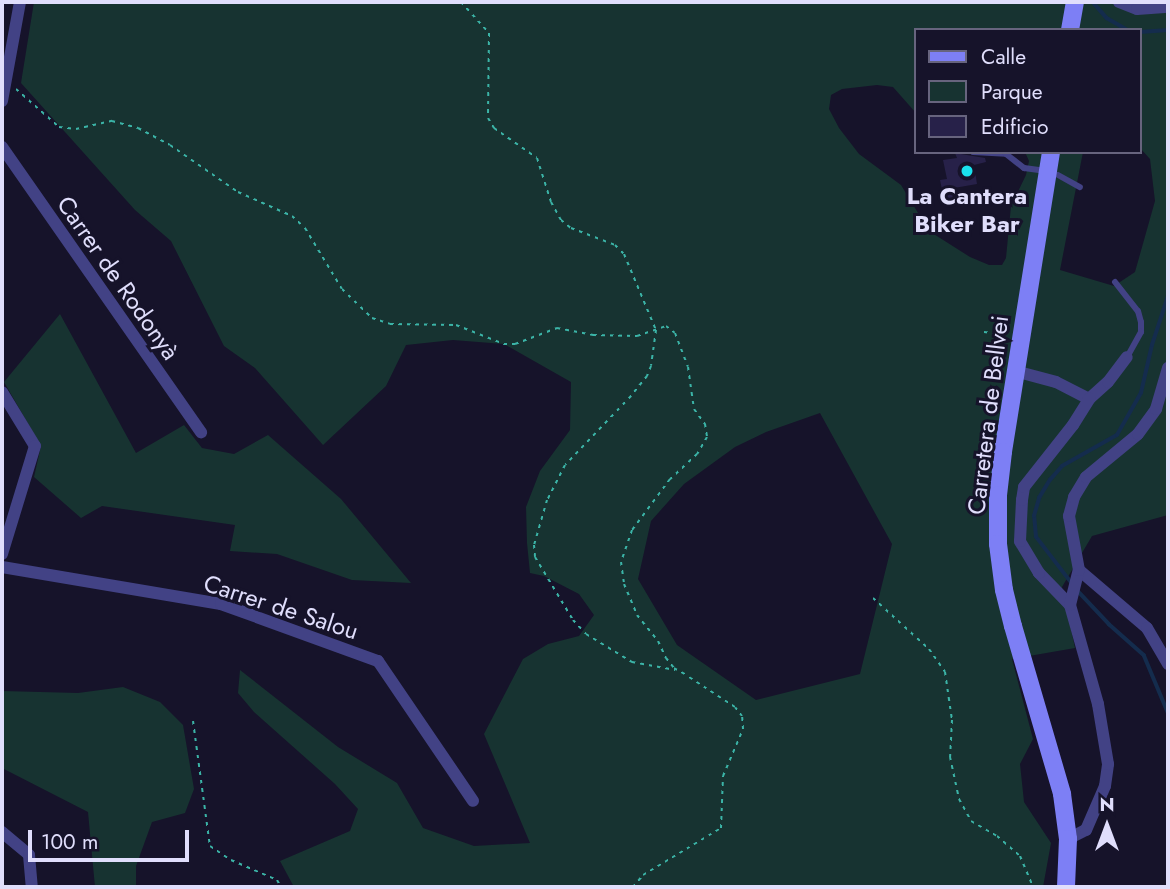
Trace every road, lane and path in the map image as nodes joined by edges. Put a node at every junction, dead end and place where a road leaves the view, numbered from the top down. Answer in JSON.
{"nodes":[{"id":1,"x":20,"y":2,"type":"edge"},
{"id":2,"x":461,"y":2,"type":"edge"},
{"id":3,"x":1075,"y":2,"type":"edge"},
{"id":4,"x":1121,"y":3,"type":"edge"},
{"id":5,"x":1168,"y":8,"type":"edge"},
{"id":6,"x":1070,"y":28,"type":"edge"},
{"id":7,"x":12,"y":83,"type":"dead end"},
{"id":8,"x":2,"y":101,"type":"edge"},
{"id":9,"x":2,"y":147,"type":"edge"},
{"id":10,"x":1006,"y":154,"type":"edge"},
{"id":11,"x":1051,"y":154,"type":"edge"},
{"id":12,"x":1039,"y":170,"type":"dead end"},
{"id":13,"x":1058,"y":175,"type":"dead end"},
{"id":14,"x":1080,"y":187,"type":"dead end"},
{"id":15,"x":1115,"y":282,"type":"dead end"},
{"id":16,"x":656,"y":330,"type":"junction"},
{"id":17,"x":984,"y":332,"type":"dead end"},
{"id":18,"x":1020,"y":341,"type":"junction"},
{"id":19,"x":1127,"y":357,"type":"joint"},
{"id":20,"x":1168,"y":368,"type":"edge"},
{"id":21,"x":1015,"y":371,"type":"junction"},
{"id":22,"x":2,"y":392,"type":"edge"},
{"id":23,"x":1089,"y":399,"type":"junction"},
{"id":24,"x":201,"y":432,"type":"dead end"},
{"id":25,"x":2,"y":554,"type":"edge"},
{"id":26,"x":2,"y":568,"type":"edge"},
{"id":27,"x":1079,"y":570,"type":"junction"},
{"id":28,"x":873,"y":598,"type":"dead end"},
{"id":29,"x":1070,"y":600,"type":"junction"},
{"id":30,"x":1168,"y":664,"type":"edge"},
{"id":31,"x":685,"y":674,"type":"junction"},
{"id":32,"x":193,"y":721,"type":"dead end"},
{"id":33,"x":473,"y":802,"type":"dead end"},
{"id":34,"x":2,"y":832,"type":"edge"},
{"id":35,"x":1068,"y":839,"type":"junction"},
{"id":36,"x":32,"y":887,"type":"edge"},
{"id":37,"x":281,"y":887,"type":"edge"},
{"id":38,"x":633,"y":887,"type":"edge"},
{"id":39,"x":1033,"y":887,"type":"edge"},
{"id":40,"x":1066,"y":887,"type":"edge"}],
"edges":[{"from":1,"to":8,"type":"street"},
{"from":2,"to":16,"type":"path"},
{"from":3,"to":6,"type":"main road"},
{"from":4,"to":5,"type":"street"},
{"from":7,"to":16,"type":"path"},
{"from":9,"to":24,"type":"street","name":"Carrer de Rodonyà"},
{"from":10,"to":12,"type":"lane"},
{"from":11,"to":18,"type":"main road","name":"Carretera de Bellvei"},
{"from":13,"to":14,"type":"lane"},
{"from":15,"to":19,"type":"lane"},
{"from":16,"to":31,"type":"path"},
{"from":16,"to":31,"type":"path"},
{"from":17,"to":18,"type":"path"},
{"from":18,"to":21,"type":"main road","name":"Carretera de Bellvei"},
{"from":19,"to":23,"type":"street"},
{"from":20,"to":27,"type":"street"},
{"from":21,"to":23,"type":"street"},
{"from":21,"to":35,"type":"main road","name":"Carretera de Bellvei"},
{"from":22,"to":25,"type":"street"},
{"from":23,"to":29,"type":"street"},
{"from":26,"to":33,"type":"street","name":"Carrer de Salou"},
{"from":27,"to":29,"type":"street"},
{"from":27,"to":30,"type":"street"},
{"from":28,"to":39,"type":"path"},
{"from":29,"to":35,"type":"street"},
{"from":31,"to":38,"type":"path"},
{"from":32,"to":37,"type":"path"},
{"from":34,"to":36,"type":"street"},
{"from":35,"to":40,"type":"main road","name":"Carretera de Bellvei"}]}
